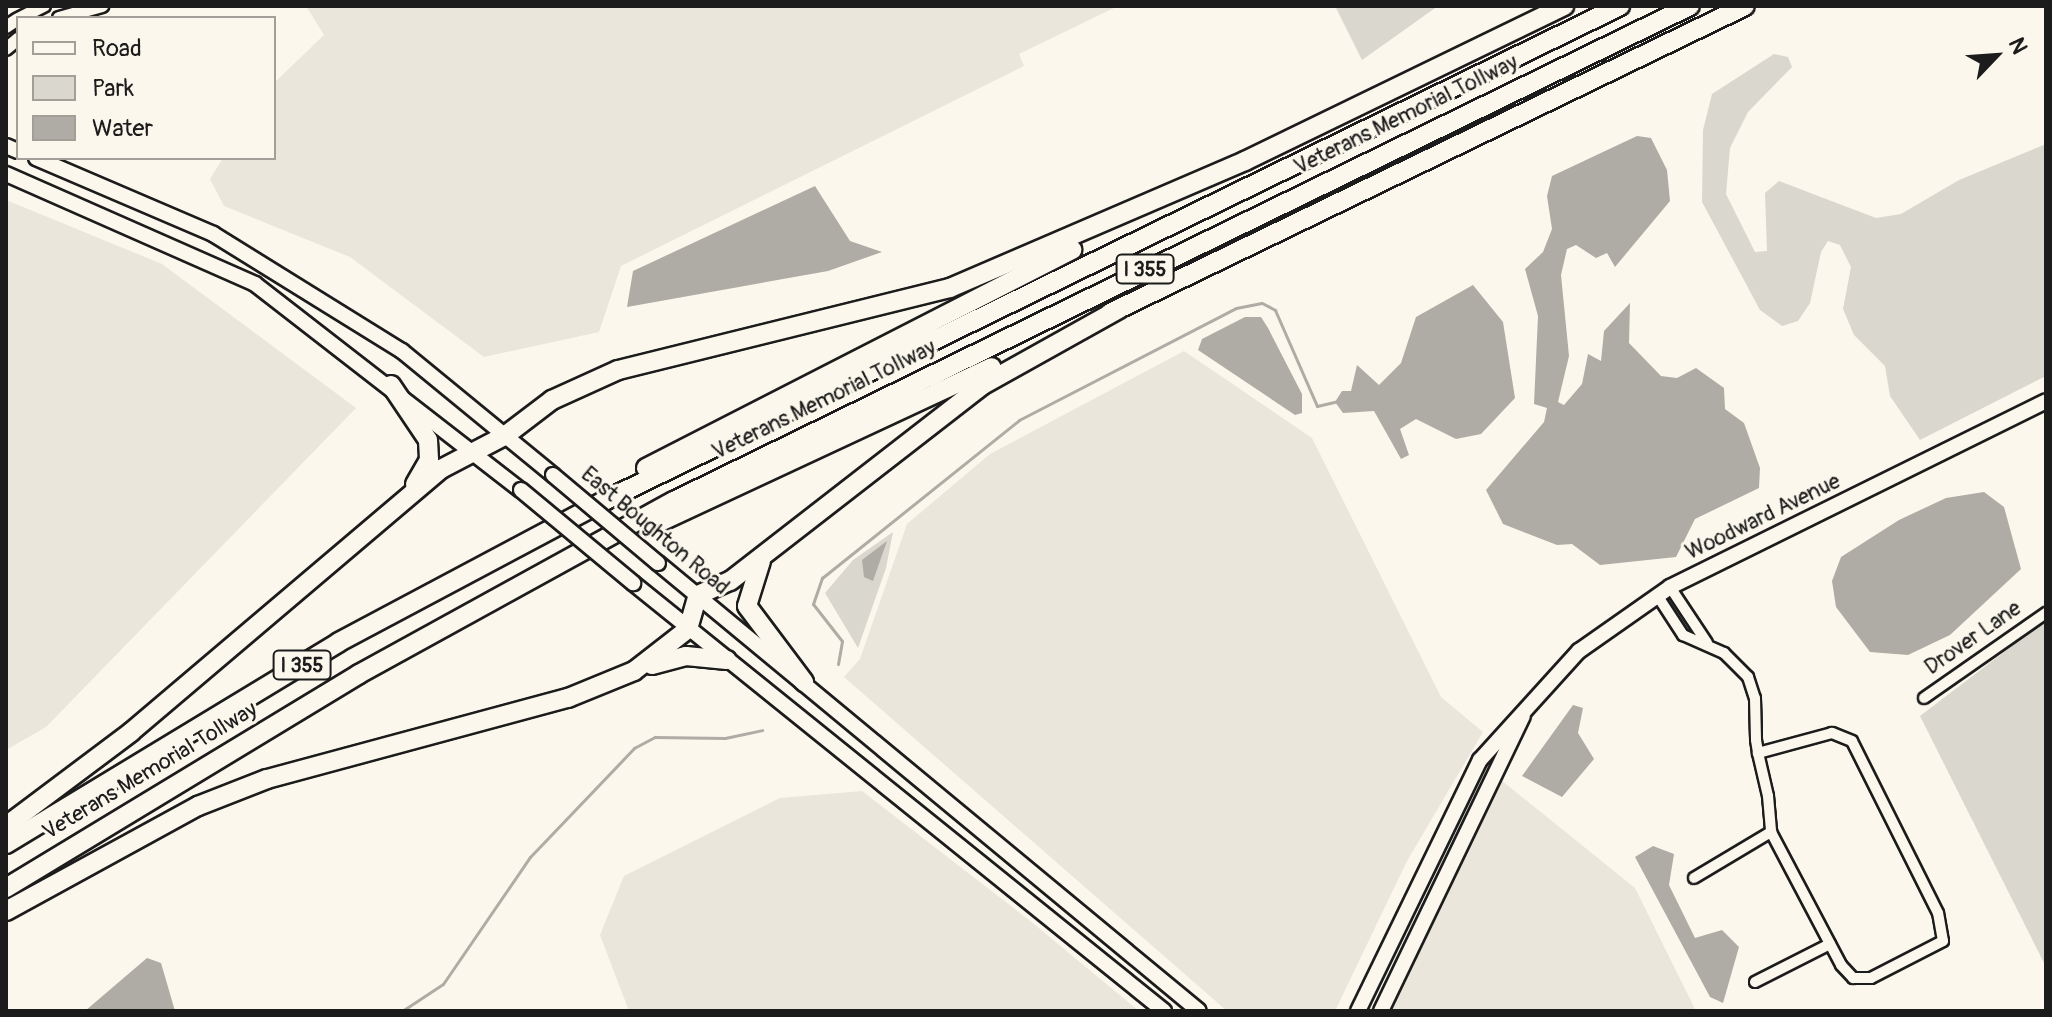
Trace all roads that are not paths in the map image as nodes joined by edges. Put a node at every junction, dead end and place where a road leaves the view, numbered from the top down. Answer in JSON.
{"nodes":[{"id":1,"x":44,"y":6,"type":"edge"},
{"id":2,"x":102,"y":6,"type":"edge"},
{"id":3,"x":1564,"y":6,"type":"edge"},
{"id":4,"x":1620,"y":6,"type":"edge"},
{"id":5,"x":1690,"y":6,"type":"edge"},
{"id":6,"x":1745,"y":6,"type":"edge"},
{"id":7,"x":23,"y":16,"type":"edge"},
{"id":8,"x":66,"y":16,"type":"edge"},
{"id":9,"x":41,"y":160,"type":"edge"},
{"id":10,"x":1245,"y":161,"type":"junction"},
{"id":11,"x":6,"y":174,"type":"edge"},
{"id":12,"x":1119,"y":309,"type":"junction"},
{"id":13,"x":391,"y":385,"type":"junction"},
{"id":14,"x":2046,"y":401,"type":"edge"},
{"id":15,"x":506,"y":435,"type":"junction"},
{"id":16,"x":470,"y":448,"type":"junction"},
{"id":17,"x":606,"y":500,"type":"junction"},
{"id":18,"x":401,"y":502,"type":"junction"},
{"id":19,"x":604,"y":540,"type":"junction"},
{"id":20,"x":768,"y":549,"type":"junction"},
{"id":21,"x":1664,"y":591,"type":"junction"},
{"id":22,"x":698,"y":595,"type":"junction"},
{"id":23,"x":2046,"y":613,"type":"edge"},
{"id":24,"x":688,"y":629,"type":"junction"},
{"id":25,"x":727,"y":660,"type":"junction"},
{"id":26,"x":634,"y":671,"type":"junction"},
{"id":27,"x":804,"y":682,"type":"junction"},
{"id":28,"x":1924,"y":698,"type":"dead end"},
{"id":29,"x":1526,"y":710,"type":"junction"},
{"id":30,"x":1758,"y":753,"type":"junction"},
{"id":31,"x":6,"y":826,"type":"edge"},
{"id":32,"x":1771,"y":832,"type":"junction"},
{"id":33,"x":6,"y":844,"type":"edge"},
{"id":34,"x":1694,"y":878,"type":"dead end"},
{"id":35,"x":6,"y":888,"type":"edge"},
{"id":36,"x":6,"y":911,"type":"edge"},
{"id":37,"x":1830,"y":944,"type":"junction"},
{"id":38,"x":1755,"y":982,"type":"dead end"},
{"id":39,"x":1164,"y":1011,"type":"edge"},
{"id":40,"x":1199,"y":1011,"type":"edge"},
{"id":41,"x":1358,"y":1011,"type":"edge"},
{"id":42,"x":1381,"y":1011,"type":"edge"}],
"edges":[{"from":1,"to":7,"type":"street"},
{"from":2,"to":8,"type":"street"},
{"from":3,"to":10,"type":"highway"},
{"from":4,"to":17,"type":"highway","name":"Veterans Memorial Tollway","number":"I 355"},
{"from":5,"to":19,"type":"highway","name":"Veterans Memorial Tollway","number":"I 355"},
{"from":6,"to":12,"type":"highway"},
{"from":9,"to":15,"type":"main road","name":"East Boughton Road"},
{"from":10,"to":15,"type":"highway"},
{"from":10,"to":17,"type":"highway"},
{"from":11,"to":13,"type":"main road"},
{"from":12,"to":19,"type":"highway"},
{"from":12,"to":20,"type":"highway"},
{"from":13,"to":16,"type":"main road"},
{"from":13,"to":18,"type":"highway"},
{"from":14,"to":21,"type":"main road","name":"Woodward Avenue"},
{"from":15,"to":16,"type":"highway"},
{"from":15,"to":22,"type":"main road","name":"East Boughton Road","bridge":true},
{"from":16,"to":18,"type":"highway"},
{"from":16,"to":24,"type":"main road","bridge":true},
{"from":17,"to":33,"type":"highway","name":"Veterans Memorial Tollway","number":"I 355"},
{"from":18,"to":31,"type":"highway"},
{"from":19,"to":35,"type":"highway","name":"Veterans Memorial Tollway","number":"I 355"},
{"from":20,"to":22,"type":"highway"},
{"from":20,"to":27,"type":"highway"},
{"from":21,"to":29,"type":"main road","name":"Woodward Avenue"},
{"from":21,"to":30,"type":"street"},
{"from":22,"to":24,"type":"highway"},
{"from":22,"to":27,"type":"main road","name":"East Boughton Road"},
{"from":23,"to":28,"type":"street","name":"Drover Lane"},
{"from":24,"to":25,"type":"main road"},
{"from":24,"to":26,"type":"highway"},
{"from":25,"to":26,"type":"highway"},
{"from":25,"to":39,"type":"main road"},
{"from":26,"to":36,"type":"highway"},
{"from":27,"to":40,"type":"main road","name":"East Boughton Road"},
{"from":29,"to":41,"type":"main road","name":"Woodward Avenue"},
{"from":29,"to":42,"type":"main road","name":"Woodward Avenue"},
{"from":30,"to":32,"type":"street"},
{"from":30,"to":37,"type":"street"},
{"from":32,"to":34,"type":"street"},
{"from":32,"to":37,"type":"street"},
{"from":37,"to":38,"type":"street"}]}
